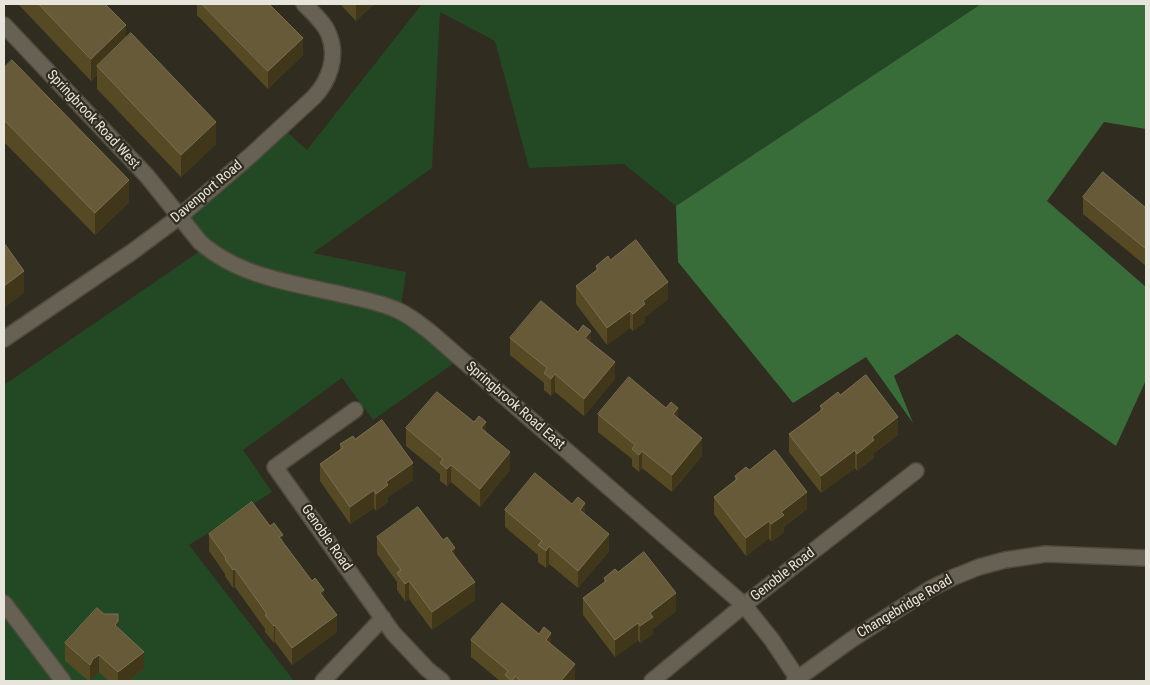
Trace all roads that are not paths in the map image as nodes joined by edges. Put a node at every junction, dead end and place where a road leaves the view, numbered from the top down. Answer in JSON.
{"nodes":[{"id":1,"x":304,"y":4,"type":"edge"},
{"id":2,"x":4,"y":26,"type":"edge"},
{"id":3,"x":179,"y":217,"type":"junction"},
{"id":4,"x":4,"y":339,"type":"edge"},
{"id":5,"x":355,"y":410,"type":"dead end"},
{"id":6,"x":916,"y":471,"type":"dead end"},
{"id":7,"x":1146,"y":558,"type":"edge"},
{"id":8,"x":4,"y":603,"type":"edge"},
{"id":9,"x":744,"y":605,"type":"junction"},
{"id":10,"x":383,"y":618,"type":"junction"},
{"id":11,"x":796,"y":680,"type":"edge"},
{"id":12,"x":63,"y":681,"type":"edge"},
{"id":13,"x":323,"y":681,"type":"edge"},
{"id":14,"x":442,"y":681,"type":"edge"},
{"id":15,"x":652,"y":681,"type":"edge"}],
"edges":[{"from":1,"to":3,"type":"street","name":"Davenport Road"},
{"from":2,"to":3,"type":"street","name":"Springbrook Road West"},
{"from":3,"to":4,"type":"street","name":"Davenport Road"},
{"from":3,"to":9,"type":"street","name":"Springbrook Road East"},
{"from":5,"to":10,"type":"street","name":"Genoble Road"},
{"from":6,"to":9,"type":"street","name":"Genoble Road"},
{"from":7,"to":11,"type":"street","name":"Changebridge Road"},
{"from":8,"to":12,"type":"street"},
{"from":9,"to":11,"type":"street","name":"Springbrook Road East"},
{"from":9,"to":15,"type":"street","name":"Genoble Road"},
{"from":10,"to":13,"type":"street"},
{"from":10,"to":14,"type":"street","name":"Genoble Road"}]}
